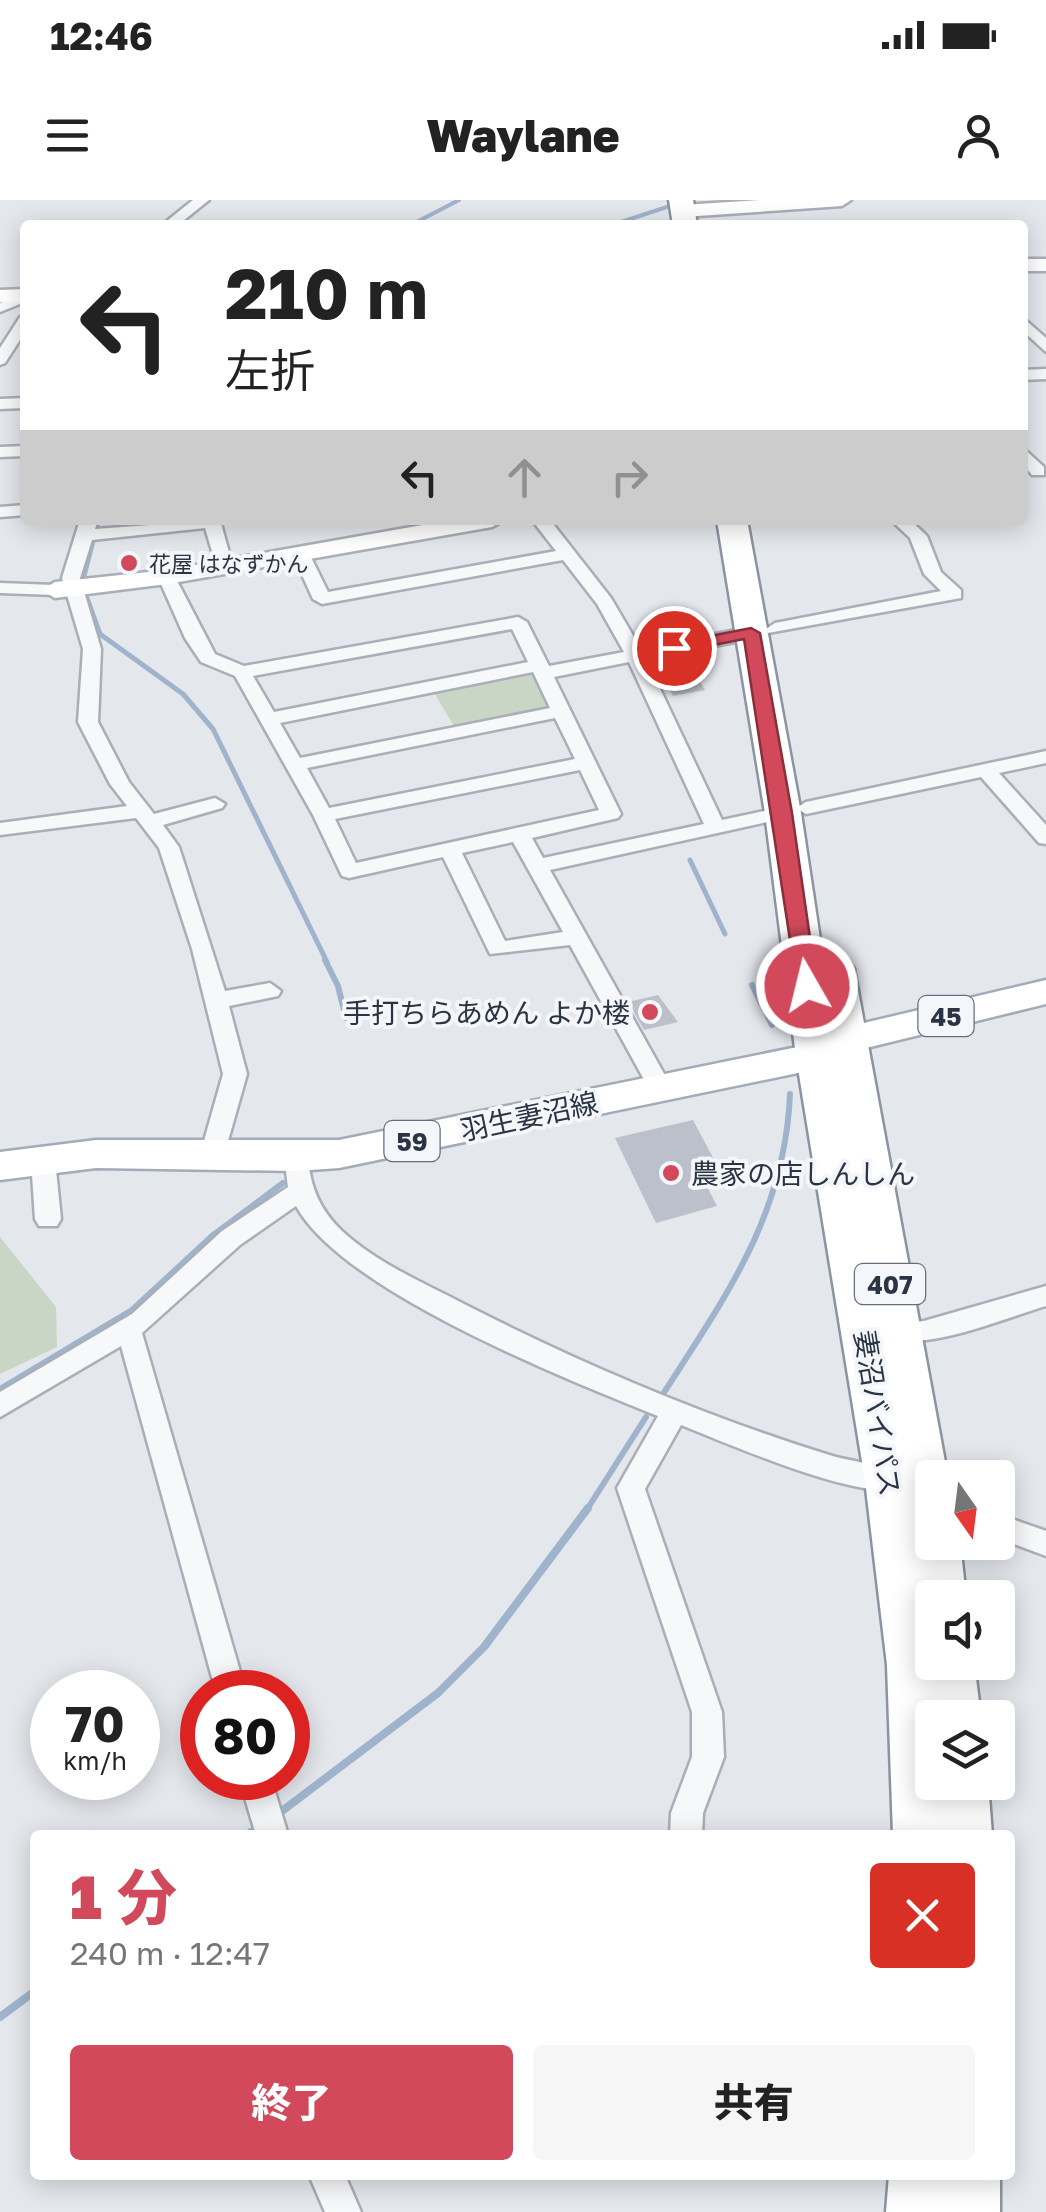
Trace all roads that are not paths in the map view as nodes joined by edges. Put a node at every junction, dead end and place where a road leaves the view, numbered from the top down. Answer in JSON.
{"nodes":[{"id":1,"x":842,"y":200,"type":"edge"},
{"id":2,"x":194,"y":202,"type":"edge"},
{"id":3,"x":692,"y":212,"type":"edge"},
{"id":4,"x":174,"y":220,"type":"edge"},
{"id":5,"x":20,"y":328,"type":"edge"},
{"id":6,"x":1031,"y":328,"type":"edge"},
{"id":7,"x":1046,"y":347,"type":"edge"},
{"id":8,"x":4,"y":355,"type":"edge"},
{"id":9,"x":140,"y":525,"type":"edge"},
{"id":10,"x":212,"y":525,"type":"edge"},
{"id":11,"x":545,"y":525,"type":"edge"},
{"id":12,"x":733,"y":525,"type":"edge"},
{"id":13,"x":753,"y":525,"type":"edge"},
{"id":14,"x":906,"y":525,"type":"edge"},
{"id":15,"x":422,"y":526,"type":"edge"},
{"id":16,"x":87,"y":528,"type":"edge"},
{"id":17,"x":301,"y":554,"type":"junction"},
{"id":18,"x":569,"y":554,"type":"junction"},
{"id":19,"x":224,"y":568,"type":"junction"},
{"id":20,"x":167,"y":577,"type":"junction"},
{"id":21,"x":0,"y":588,"type":"edge"},
{"id":22,"x":64,"y":590,"type":"junction"},
{"id":23,"x":763,"y":631,"type":"junction"},
{"id":24,"x":636,"y":655,"type":"junction"},
{"id":25,"x":543,"y":669,"type":"junction"},
{"id":26,"x":242,"y":672,"type":"junction"},
{"id":27,"x":563,"y":710,"type":"junction"},
{"id":28,"x":269,"y":718,"type":"junction"},
{"id":29,"x":1046,"y":757,"type":"edge"},
{"id":30,"x":587,"y":763,"type":"junction"},
{"id":31,"x":293,"y":765,"type":"junction"},
{"id":32,"x":986,"y":770,"type":"junction"},
{"id":33,"x":215,"y":804,"type":"dead end"},
{"id":34,"x":794,"y":811,"type":"junction"},
{"id":35,"x":144,"y":816,"type":"junction"},
{"id":36,"x":323,"y":816,"type":"junction"},
{"id":37,"x":0,"y":828,"type":"edge"},
{"id":38,"x":716,"y":828,"type":"junction"},
{"id":39,"x":520,"y":835,"type":"junction"},
{"id":40,"x":1046,"y":838,"type":"edge"},
{"id":41,"x":450,"y":850,"type":"junction"},
{"id":42,"x":537,"y":866,"type":"junction"},
{"id":43,"x":576,"y":937,"type":"junction"},
{"id":44,"x":270,"y":991,"type":"dead end"},
{"id":45,"x":1046,"y":992,"type":"edge"},
{"id":46,"x":217,"y":1000,"type":"junction"},
{"id":47,"x":226,"y":1036,"type":"junction"},
{"id":48,"x":254,"y":1037,"type":"dead end"},
{"id":49,"x":832,"y":1048,"type":"junction"},
{"id":50,"x":660,"y":1088,"type":"junction"},
{"id":51,"x":212,"y":1155,"type":"junction"},
{"id":52,"x":43,"y":1160,"type":"junction"},
{"id":53,"x":0,"y":1166,"type":"edge"},
{"id":54,"x":297,"y":1174,"type":"junction"},
{"id":55,"x":48,"y":1219,"type":"dead end"},
{"id":56,"x":1046,"y":1296,"type":"edge"},
{"id":57,"x":126,"y":1331,"type":"junction"},
{"id":58,"x":898,"y":1331,"type":"junction"},
{"id":59,"x":0,"y":1406,"type":"edge"},
{"id":60,"x":674,"y":1413,"type":"junction"},
{"id":61,"x":917,"y":1460,"type":"edge"},
{"id":62,"x":915,"y":1466,"type":"edge"},
{"id":63,"x":915,"y":1506,"type":"edge"},
{"id":64,"x":1015,"y":1532,"type":"edge"},
{"id":65,"x":1046,"y":1544,"type":"edge"},
{"id":66,"x":921,"y":1560,"type":"edge"},
{"id":67,"x":225,"y":1670,"type":"edge"},
{"id":68,"x":262,"y":1800,"type":"edge"},
{"id":69,"x":961,"y":1800,"type":"edge"},
{"id":70,"x":271,"y":1830,"type":"edge"},
{"id":71,"x":686,"y":1830,"type":"edge"},
{"id":72,"x":922,"y":1830,"type":"edge"},
{"id":73,"x":963,"y":1830,"type":"edge"},
{"id":74,"x":328,"y":2180,"type":"edge"},
{"id":75,"x":921,"y":2180,"type":"edge"},
{"id":76,"x":968,"y":2180,"type":"edge"},
{"id":77,"x":343,"y":2212,"type":"edge"},
{"id":78,"x":919,"y":2212,"type":"edge"},
{"id":79,"x":967,"y":2212,"type":"edge"}],
"edges":[{"from":1,"to":3,"type":"street"},
{"from":2,"to":4,"type":"street"},
{"from":5,"to":8,"type":"street"},
{"from":6,"to":7,"type":"street"},
{"from":9,"to":16,"type":"street"},
{"from":10,"to":19,"type":"street"},
{"from":11,"to":18,"type":"street"},
{"from":12,"to":23,"type":"highway","name":"妻沼バイパス","number":"407"},
{"from":13,"to":23,"type":"highway","name":"妻沼バイパス","number":"407"},
{"from":14,"to":23,"type":"street"},
{"from":15,"to":17,"type":"street"},
{"from":16,"to":22,"type":"street"},
{"from":17,"to":18,"type":"street"},
{"from":17,"to":19,"type":"street"},
{"from":18,"to":24,"type":"street"},
{"from":19,"to":20,"type":"street"},
{"from":20,"to":22,"type":"street"},
{"from":20,"to":26,"type":"street"},
{"from":21,"to":22,"type":"street"},
{"from":22,"to":35,"type":"street"},
{"from":23,"to":24,"type":"street"},
{"from":23,"to":34,"type":"highway","name":"妻沼バイパス","number":"407"},
{"from":24,"to":25,"type":"street"},
{"from":24,"to":38,"type":"street"},
{"from":25,"to":26,"type":"street"},
{"from":25,"to":27,"type":"street"},
{"from":25,"to":28,"type":"street"},
{"from":26,"to":28,"type":"street"},
{"from":27,"to":30,"type":"street"},
{"from":27,"to":31,"type":"street"},
{"from":28,"to":31,"type":"street"},
{"from":29,"to":32,"type":"street"},
{"from":30,"to":36,"type":"street"},
{"from":30,"to":39,"type":"street"},
{"from":31,"to":36,"type":"street"},
{"from":32,"to":34,"type":"street"},
{"from":32,"to":40,"type":"street"},
{"from":33,"to":35,"type":"street"},
{"from":34,"to":38,"type":"street"},
{"from":34,"to":49,"type":"highway","name":"妻沼バイパス","number":"407"},
{"from":35,"to":37,"type":"street"},
{"from":35,"to":46,"type":"street"},
{"from":36,"to":41,"type":"street"},
{"from":38,"to":42,"type":"street"},
{"from":39,"to":41,"type":"street"},
{"from":39,"to":42,"type":"street"},
{"from":41,"to":43,"type":"street"},
{"from":42,"to":43,"type":"street"},
{"from":43,"to":50,"type":"street"},
{"from":44,"to":46,"type":"street"},
{"from":45,"to":49,"type":"main road","number":"45"},
{"from":46,"to":47,"type":"street"},
{"from":47,"to":48,"type":"street"},
{"from":47,"to":51,"type":"street"},
{"from":49,"to":50,"type":"main road","name":"羽生妻沼線","number":"59"},
{"from":49,"to":58,"type":"highway","name":"妻沼バイパス","number":"407"},
{"from":49,"to":62,"type":"highway","name":"妻沼バイパス","number":"407"},
{"from":50,"to":54,"type":"main road","name":"羽生妻沼線","number":"59"},
{"from":51,"to":52,"type":"main road","name":"羽生妻沼線","number":"59"},
{"from":51,"to":54,"type":"main road","name":"羽生妻沼線","number":"59"},
{"from":52,"to":53,"type":"main road","name":"羽生妻沼線","number":"59"},
{"from":52,"to":55,"type":"street"},
{"from":54,"to":57,"type":"street"},
{"from":54,"to":60,"type":"street"},
{"from":56,"to":58,"type":"street"},
{"from":57,"to":59,"type":"street"},
{"from":57,"to":67,"type":"street"},
{"from":58,"to":61,"type":"highway","name":"妻沼バイパス","number":"407"},
{"from":60,"to":63,"type":"street"},
{"from":60,"to":71,"type":"street"},
{"from":64,"to":65,"type":"street"},
{"from":66,"to":72,"type":"highway","name":"妻沼バイパス","number":"407"},
{"from":68,"to":70,"type":"street"},
{"from":69,"to":73,"type":"highway"},
{"from":74,"to":77,"type":"street"},
{"from":75,"to":78,"type":"highway"},
{"from":76,"to":79,"type":"highway"}]}
